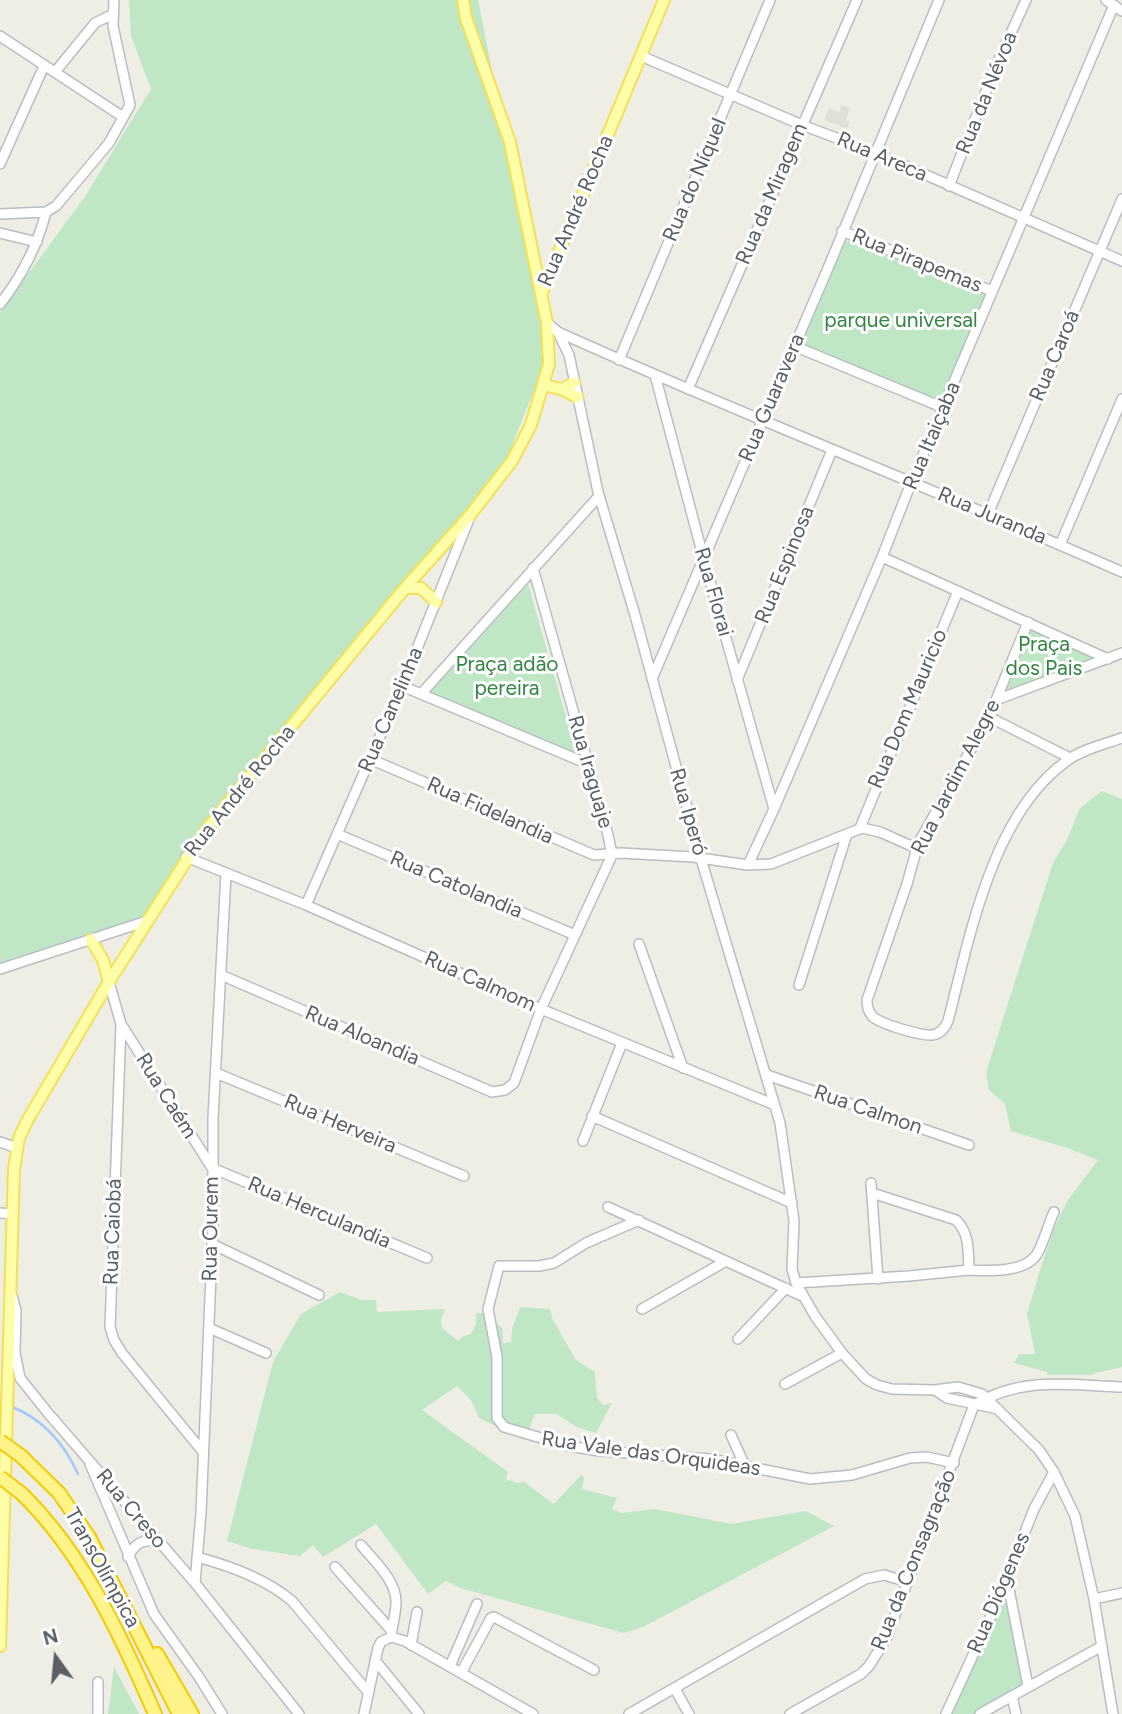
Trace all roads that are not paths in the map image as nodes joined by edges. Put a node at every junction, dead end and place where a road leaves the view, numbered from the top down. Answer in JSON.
{"nodes":[{"id":1,"x":114,"y":0,"type":"edge"},
{"id":2,"x":463,"y":0,"type":"edge"},
{"id":3,"x":664,"y":0,"type":"edge"},
{"id":4,"x":770,"y":0,"type":"edge"},
{"id":5,"x":857,"y":0,"type":"edge"},
{"id":6,"x":939,"y":0,"type":"edge"},
{"id":7,"x":1026,"y":0,"type":"edge"},
{"id":8,"x":1114,"y":5,"type":"edge"},
{"id":9,"x":114,"y":13,"type":"junction"},
{"id":10,"x":0,"y":36,"type":"edge"},
{"id":11,"x":641,"y":56,"type":"junction"},
{"id":12,"x":44,"y":66,"type":"junction"},
{"id":13,"x":55,"y":72,"type":"junction"},
{"id":14,"x":731,"y":93,"type":"junction"},
{"id":15,"x":123,"y":117,"type":"junction"},
{"id":16,"x":802,"y":125,"type":"junction"},
{"id":17,"x":876,"y":153,"type":"junction"},
{"id":18,"x":0,"y":164,"type":"edge"},
{"id":19,"x":949,"y":186,"type":"junction"},
{"id":20,"x":1122,"y":199,"type":"edge"},
{"id":21,"x":46,"y":212,"type":"junction"},
{"id":22,"x":0,"y":214,"type":"edge"},
{"id":23,"x":1025,"y":218,"type":"junction"},
{"id":24,"x":842,"y":231,"type":"junction"},
{"id":25,"x":0,"y":233,"type":"edge"},
{"id":26,"x":37,"y":242,"type":"junction"},
{"id":27,"x":1100,"y":252,"type":"junction"},
{"id":28,"x":1122,"y":261,"type":"edge"},
{"id":29,"x":992,"y":291,"type":"junction"},
{"id":30,"x":541,"y":295,"type":"junction"},
{"id":31,"x":0,"y":304,"type":"edge"},
{"id":32,"x":547,"y":323,"type":"junction"},
{"id":33,"x":558,"y":332,"type":"junction"},
{"id":34,"x":794,"y":346,"type":"junction"},
{"id":35,"x":591,"y":348,"type":"junction"},
{"id":36,"x":569,"y":355,"type":"junction"},
{"id":37,"x":620,"y":360,"type":"junction"},
{"id":38,"x":655,"y":375,"type":"junction"},
{"id":39,"x":574,"y":383,"type":"junction"},
{"id":40,"x":543,"y":385,"type":"junction"},
{"id":41,"x":561,"y":389,"type":"junction"},
{"id":42,"x":688,"y":389,"type":"junction"},
{"id":43,"x":577,"y":397,"type":"junction"},
{"id":44,"x":1122,"y":399,"type":"edge"},
{"id":45,"x":944,"y":408,"type":"junction"},
{"id":46,"x":763,"y":420,"type":"junction"},
{"id":47,"x":832,"y":450,"type":"junction"},
{"id":48,"x":911,"y":483,"type":"junction"},
{"id":49,"x":599,"y":496,"type":"junction"},
{"id":50,"x":471,"y":514,"type":"junction"},
{"id":51,"x":988,"y":514,"type":"junction"},
{"id":52,"x":1060,"y":545,"type":"junction"},
{"id":53,"x":882,"y":557,"type":"junction"},
{"id":54,"x":704,"y":560,"type":"junction"},
{"id":55,"x":533,"y":568,"type":"junction"},
{"id":56,"x":1122,"y":572,"type":"edge"},
{"id":57,"x":405,"y":588,"type":"junction"},
{"id":58,"x":958,"y":591,"type":"junction"},
{"id":59,"x":436,"y":602,"type":"junction"},
{"id":60,"x":1028,"y":622,"type":"junction"},
{"id":61,"x":1122,"y":653,"type":"edge"},
{"id":62,"x":1108,"y":659,"type":"junction"},
{"id":63,"x":652,"y":680,"type":"junction"},
{"id":64,"x":737,"y":680,"type":"junction"},
{"id":65,"x":402,"y":686,"type":"junction"},
{"id":66,"x":421,"y":694,"type":"junction"},
{"id":67,"x":996,"y":700,"type":"junction"},
{"id":68,"x":989,"y":717,"type":"junction"},
{"id":69,"x":1122,"y":738,"type":"edge"},
{"id":70,"x":1070,"y":758,"type":"junction"},
{"id":71,"x":370,"y":759,"type":"junction"},
{"id":72,"x":588,"y":764,"type":"junction"},
{"id":73,"x":774,"y":809,"type":"junction"},
{"id":74,"x":860,"y":828,"type":"junction"},
{"id":75,"x":337,"y":834,"type":"junction"},
{"id":76,"x":847,"y":834,"type":"junction"},
{"id":77,"x":916,"y":848,"type":"junction"},
{"id":78,"x":612,"y":855,"type":"junction"},
{"id":79,"x":186,"y":858,"type":"junction"},
{"id":80,"x":701,"y":859,"type":"junction"},
{"id":81,"x":748,"y":865,"type":"junction"},
{"id":82,"x":226,"y":874,"type":"junction"},
{"id":83,"x":306,"y":905,"type":"junction"},
{"id":84,"x":147,"y":922,"type":"junction"},
{"id":85,"x":575,"y":935,"type":"junction"},
{"id":86,"x":91,"y":940,"type":"junction"},
{"id":87,"x":639,"y":944,"type":"dead end"},
{"id":88,"x":0,"y":969,"type":"edge"},
{"id":89,"x":221,"y":975,"type":"junction"},
{"id":90,"x":109,"y":982,"type":"junction"},
{"id":91,"x":799,"y":985,"type":"dead end"},
{"id":92,"x":541,"y":1010,"type":"junction"},
{"id":93,"x":121,"y":1024,"type":"junction"},
{"id":94,"x":622,"y":1043,"type":"junction"},
{"id":95,"x":683,"y":1068,"type":"junction"},
{"id":96,"x":216,"y":1073,"type":"junction"},
{"id":97,"x":767,"y":1076,"type":"junction"},
{"id":98,"x":775,"y":1105,"type":"junction"},
{"id":99,"x":592,"y":1116,"type":"junction"},
{"id":100,"x":583,"y":1141,"type":"dead end"},
{"id":101,"x":0,"y":1142,"type":"edge"},
{"id":102,"x":969,"y":1145,"type":"dead end"},
{"id":103,"x":17,"y":1148,"type":"junction"},
{"id":104,"x":212,"y":1168,"type":"junction"},
{"id":105,"x":464,"y":1176,"type":"dead end"},
{"id":106,"x":792,"y":1203,"type":"junction"},
{"id":107,"x":608,"y":1207,"type":"dead end"},
{"id":108,"x":1054,"y":1212,"type":"dead end"},
{"id":109,"x":0,"y":1213,"type":"edge"},
{"id":110,"x":12,"y":1214,"type":"junction"},
{"id":111,"x":639,"y":1220,"type":"junction"},
{"id":112,"x":212,"y":1244,"type":"junction"},
{"id":113,"x":427,"y":1258,"type":"dead end"},
{"id":114,"x":726,"y":1261,"type":"junction"},
{"id":115,"x":6,"y":1265,"type":"edge"},
{"id":116,"x":969,"y":1270,"type":"junction"},
{"id":117,"x":878,"y":1279,"type":"junction"},
{"id":118,"x":796,"y":1283,"type":"junction"},
{"id":119,"x":10,"y":1287,"type":"junction"},
{"id":120,"x":786,"y":1288,"type":"junction"},
{"id":121,"x":319,"y":1295,"type":"dead end"},
{"id":122,"x":802,"y":1296,"type":"junction"},
{"id":123,"x":642,"y":1309,"type":"dead end"},
{"id":124,"x":5,"y":1313,"type":"edge"},
{"id":125,"x":209,"y":1328,"type":"junction"},
{"id":126,"x":738,"y":1339,"type":"dead end"},
{"id":127,"x":266,"y":1353,"type":"dead end"},
{"id":128,"x":842,"y":1353,"type":"junction"},
{"id":129,"x":785,"y":1384,"type":"dead end"},
{"id":130,"x":1122,"y":1387,"type":"edge"},
{"id":131,"x":935,"y":1390,"type":"junction"},
{"id":132,"x":987,"y":1397,"type":"junction"},
{"id":133,"x":974,"y":1405,"type":"junction"},
{"id":134,"x":998,"y":1409,"type":"junction"},
{"id":135,"x":731,"y":1435,"type":"dead end"},
{"id":136,"x":0,"y":1441,"type":"edge"},
{"id":137,"x":203,"y":1452,"type":"junction"},
{"id":138,"x":86,"y":1456,"type":"junction"},
{"id":139,"x":954,"y":1463,"type":"junction"},
{"id":140,"x":745,"y":1466,"type":"junction"},
{"id":141,"x":1054,"y":1472,"type":"junction"},
{"id":142,"x":0,"y":1477,"type":"edge"},
{"id":143,"x":2,"y":1513,"type":"edge"},
{"id":144,"x":159,"y":1542,"type":"junction"},
{"id":145,"x":361,"y":1545,"type":"dead end"},
{"id":146,"x":2,"y":1546,"type":"edge"},
{"id":147,"x":128,"y":1557,"type":"junction"},
{"id":148,"x":197,"y":1557,"type":"junction"},
{"id":149,"x":335,"y":1567,"type":"dead end"},
{"id":150,"x":1007,"y":1577,"type":"junction"},
{"id":151,"x":908,"y":1582,"type":"junction"},
{"id":152,"x":195,"y":1583,"type":"junction"},
{"id":153,"x":1122,"y":1593,"type":"edge"},
{"id":154,"x":1094,"y":1599,"type":"junction"},
{"id":155,"x":122,"y":1600,"type":"junction"},
{"id":156,"x":477,"y":1604,"type":"dead end"},
{"id":157,"x":1,"y":1611,"type":"edge"},
{"id":158,"x":417,"y":1612,"type":"dead end"},
{"id":159,"x":391,"y":1633,"type":"junction"},
{"id":160,"x":411,"y":1645,"type":"junction"},
{"id":161,"x":0,"y":1646,"type":"edge"},
{"id":162,"x":1102,"y":1646,"type":"junction"},
{"id":163,"x":375,"y":1660,"type":"junction"},
{"id":164,"x":450,"y":1666,"type":"junction"},
{"id":165,"x":594,"y":1670,"type":"dead end"},
{"id":166,"x":461,"y":1673,"type":"junction"},
{"id":167,"x":98,"y":1682,"type":"dead end"},
{"id":168,"x":1028,"y":1686,"type":"junction"},
{"id":169,"x":675,"y":1689,"type":"junction"},
{"id":170,"x":368,"y":1692,"type":"junction"},
{"id":171,"x":1012,"y":1696,"type":"junction"},
{"id":172,"x":98,"y":1714,"type":"edge"},
{"id":173,"x":155,"y":1714,"type":"edge"},
{"id":174,"x":179,"y":1714,"type":"edge"},
{"id":175,"x":192,"y":1714,"type":"edge"},
{"id":176,"x":222,"y":1714,"type":"edge"},
{"id":177,"x":299,"y":1714,"type":"edge"},
{"id":178,"x":364,"y":1714,"type":"edge"},
{"id":179,"x":419,"y":1714,"type":"edge"},
{"id":180,"x":533,"y":1714,"type":"edge"},
{"id":181,"x":629,"y":1714,"type":"edge"},
{"id":182,"x":689,"y":1714,"type":"edge"},
{"id":183,"x":790,"y":1714,"type":"edge"},
{"id":184,"x":946,"y":1714,"type":"edge"},
{"id":185,"x":979,"y":1714,"type":"edge"},
{"id":186,"x":1016,"y":1714,"type":"edge"},
{"id":187,"x":1113,"y":1714,"type":"edge"}],
"edges":[{"from":1,"to":9,"type":"street"},
{"from":2,"to":30,"type":"main road"},
{"from":3,"to":11,"type":"main road","name":"Rua André Rocha"},
{"from":4,"to":14,"type":"street","name":"Rua do Níquel"},
{"from":5,"to":16,"type":"street","name":"Rua da Miragem"},
{"from":6,"to":17,"type":"street","name":"Rua Guaravera"},
{"from":7,"to":19,"type":"street","name":"Rua da Névoa"},
{"from":8,"to":23,"type":"street","name":"Rua Itaiçaba"},
{"from":9,"to":13,"type":"street"},
{"from":9,"to":15,"type":"street"},
{"from":10,"to":12,"type":"street"},
{"from":11,"to":14,"type":"street","name":"Rua Areca"},
{"from":11,"to":30,"type":"main road","name":"Rua André Rocha"},
{"from":12,"to":13,"type":"street"},
{"from":12,"to":18,"type":"street"},
{"from":13,"to":15,"type":"street"},
{"from":14,"to":16,"type":"street","name":"Rua Areca"},
{"from":14,"to":37,"type":"street","name":"Rua do Níquel"},
{"from":15,"to":21,"type":"street"},
{"from":16,"to":17,"type":"street","name":"Rua Areca"},
{"from":16,"to":42,"type":"street","name":"Rua da Miragem"},
{"from":17,"to":19,"type":"street","name":"Rua Areca"},
{"from":17,"to":24,"type":"street","name":"Rua Guaravera"},
{"from":19,"to":23,"type":"street","name":"Rua Areca"},
{"from":20,"to":27,"type":"street","name":"Rua Caroá"},
{"from":21,"to":22,"type":"street"},
{"from":21,"to":26,"type":"street"},
{"from":23,"to":27,"type":"street","name":"Rua Areca"},
{"from":23,"to":29,"type":"street","name":"Rua Itaiçaba"},
{"from":24,"to":29,"type":"street","name":"Rua Pirapemas"},
{"from":24,"to":34,"type":"street","name":"Rua Guaravera"},
{"from":25,"to":26,"type":"street"},
{"from":26,"to":31,"type":"street"},
{"from":27,"to":28,"type":"street","name":"Rua Areca"},
{"from":27,"to":51,"type":"street","name":"Rua Caroá"},
{"from":29,"to":45,"type":"street","name":"Rua Itaiçaba"},
{"from":30,"to":32,"type":"main road","name":"Rua André Rocha"},
{"from":32,"to":33,"type":"street","name":"Rua Juranda"},
{"from":32,"to":40,"type":"main road","name":"Rua André Rocha"},
{"from":33,"to":35,"type":"street","name":"Rua Juranda"},
{"from":33,"to":36,"type":"street","name":"Rua Juranda"},
{"from":34,"to":45,"type":"street"},
{"from":34,"to":46,"type":"street","name":"Rua Guaravera"},
{"from":35,"to":36,"type":"street"},
{"from":35,"to":37,"type":"street","name":"Rua Juranda"},
{"from":36,"to":39,"type":"street","name":"Rua Iperó"},
{"from":37,"to":38,"type":"street","name":"Rua Juranda"},
{"from":38,"to":42,"type":"street","name":"Rua Juranda"},
{"from":38,"to":54,"type":"street","name":"Rua Florai"},
{"from":39,"to":41,"type":"main road"},
{"from":39,"to":43,"type":"street","name":"Rua Iperó"},
{"from":40,"to":41,"type":"main road"},
{"from":40,"to":50,"type":"main road","name":"Rua André Rocha"},
{"from":41,"to":43,"type":"main road"},
{"from":42,"to":46,"type":"street","name":"Rua Juranda"},
{"from":43,"to":49,"type":"street","name":"Rua Iperó"},
{"from":44,"to":52,"type":"street"},
{"from":45,"to":48,"type":"street","name":"Rua Itaiçaba"},
{"from":46,"to":47,"type":"street","name":"Rua Juranda"},
{"from":46,"to":54,"type":"street","name":"Rua Guaravera"},
{"from":47,"to":48,"type":"street","name":"Rua Juranda"},
{"from":47,"to":64,"type":"street","name":"Rua Espinosa"},
{"from":48,"to":51,"type":"street","name":"Rua Juranda"},
{"from":48,"to":53,"type":"street","name":"Rua Itaiçaba"},
{"from":49,"to":55,"type":"street"},
{"from":49,"to":63,"type":"street","name":"Rua Iperó"},
{"from":50,"to":57,"type":"main road","name":"Rua André Rocha"},
{"from":50,"to":59,"type":"street","name":"Rua Canelinha"},
{"from":51,"to":52,"type":"street","name":"Rua Juranda"},
{"from":52,"to":56,"type":"street","name":"Rua Juranda"},
{"from":53,"to":58,"type":"street"},
{"from":53,"to":73,"type":"street","name":"Rua Itaiçaba"},
{"from":54,"to":63,"type":"street","name":"Rua Guaravera"},
{"from":54,"to":64,"type":"street","name":"Rua Florai"},
{"from":55,"to":66,"type":"street"},
{"from":55,"to":72,"type":"street","name":"Rua Iraguaje"},
{"from":57,"to":59,"type":"main road"},
{"from":57,"to":79,"type":"main road","name":"Rua André Rocha"},
{"from":58,"to":60,"type":"street"},
{"from":58,"to":74,"type":"street","name":"Rua Dom Mauricio"},
{"from":59,"to":65,"type":"street","name":"Rua Canelinha"},
{"from":60,"to":62,"type":"street"},
{"from":60,"to":67,"type":"street","name":"Rua Jardim Alegre"},
{"from":61,"to":62,"type":"street"},
{"from":62,"to":67,"type":"street"},
{"from":63,"to":80,"type":"street","name":"Rua Iperó"},
{"from":64,"to":73,"type":"street","name":"Rua Florai"},
{"from":65,"to":66,"type":"street"},
{"from":65,"to":71,"type":"street","name":"Rua Canelinha"},
{"from":66,"to":72,"type":"street"},
{"from":67,"to":68,"type":"street","name":"Rua Jardim Alegre"},
{"from":68,"to":70,"type":"street"},
{"from":68,"to":77,"type":"street","name":"Rua Jardim Alegre"},
{"from":69,"to":70,"type":"street"},
{"from":70,"to":77,"type":"street","name":"Rua Jardim Alegre"},
{"from":71,"to":75,"type":"street","name":"Rua Canelinha"},
{"from":71,"to":78,"type":"street","name":"Rua Fidelandia"},
{"from":72,"to":78,"type":"street","name":"Rua Iraguaje"},
{"from":73,"to":81,"type":"street","name":"Rua Itaiçaba"},
{"from":74,"to":76,"type":"street","name":"Rua Fidelandia"},
{"from":74,"to":77,"type":"street"},
{"from":75,"to":83,"type":"street","name":"Rua Canelinha"},
{"from":75,"to":85,"type":"street","name":"Rua Catolandia"},
{"from":76,"to":81,"type":"street","name":"Rua Fidelandia"},
{"from":76,"to":91,"type":"street"},
{"from":78,"to":80,"type":"street","name":"Rua Fidelandia"},
{"from":78,"to":85,"type":"street"},
{"from":79,"to":82,"type":"street","name":"Rua Calmom"},
{"from":79,"to":84,"type":"main road","name":"Rua André Rocha"},
{"from":80,"to":81,"type":"street","name":"Rua Fidelandia"},
{"from":80,"to":97,"type":"street","name":"Rua Iperó"},
{"from":82,"to":83,"type":"street","name":"Rua Calmom"},
{"from":82,"to":89,"type":"street","name":"Rua Ourem"},
{"from":83,"to":92,"type":"street","name":"Rua Calmom"},
{"from":84,"to":86,"type":"street"},
{"from":84,"to":90,"type":"main road","name":"Rua André Rocha"},
{"from":85,"to":92,"type":"street"},
{"from":86,"to":88,"type":"street"},
{"from":86,"to":90,"type":"main road"},
{"from":87,"to":95,"type":"street"},
{"from":89,"to":92,"type":"street","name":"Rua Aloandia"},
{"from":89,"to":96,"type":"street","name":"Rua Ourem"},
{"from":90,"to":93,"type":"street","name":"Rua Caiobá"},
{"from":90,"to":103,"type":"main road","name":"Rua André Rocha"},
{"from":92,"to":94,"type":"street","name":"Rua Calmom"},
{"from":93,"to":104,"type":"street","name":"Rua Caém"},
{"from":93,"to":137,"type":"street","name":"Rua Caiobá"},
{"from":94,"to":95,"type":"street","name":"Rua Calmom"},
{"from":94,"to":99,"type":"street"},
{"from":95,"to":98,"type":"street","name":"Rua Calmom"},
{"from":96,"to":104,"type":"street","name":"Rua Ourem"},
{"from":96,"to":105,"type":"street","name":"Rua Herveira"},
{"from":97,"to":98,"type":"street","name":"Rua Iperó"},
{"from":97,"to":102,"type":"street","name":"Rua Calmon"},
{"from":98,"to":106,"type":"street","name":"Rua Iperó"},
{"from":99,"to":100,"type":"street"},
{"from":99,"to":106,"type":"street"},
{"from":101,"to":103,"type":"street"},
{"from":103,"to":110,"type":"main road","name":"Rua André Rocha"},
{"from":104,"to":112,"type":"street","name":"Rua Ourem"},
{"from":104,"to":113,"type":"street","name":"Rua Herculandia"},
{"from":106,"to":118,"type":"street","name":"Rua Iperó"},
{"from":107,"to":111,"type":"street"},
{"from":108,"to":116,"type":"street"},
{"from":109,"to":110,"type":"street"},
{"from":110,"to":115,"type":"main road","name":"Rua André Rocha"},
{"from":111,"to":114,"type":"street"},
{"from":111,"to":140,"type":"street","name":"Rua Vale das Orquideas"},
{"from":112,"to":121,"type":"street"},
{"from":112,"to":125,"type":"street","name":"Rua Ourem"},
{"from":114,"to":120,"type":"street"},
{"from":114,"to":123,"type":"street"},
{"from":115,"to":119,"type":"main road","name":"Rua André Rocha"},
{"from":116,"to":117,"type":"street"},
{"from":116,"to":117,"type":"street"},
{"from":117,"to":118,"type":"street"},
{"from":118,"to":122,"type":"street","name":"Rua Iperó"},
{"from":119,"to":124,"type":"main road","name":"Rua André Rocha"},
{"from":119,"to":138,"type":"street","name":"Rua Creso"},
{"from":120,"to":122,"type":"street"},
{"from":120,"to":126,"type":"street"},
{"from":122,"to":128,"type":"street","name":"Rua Iperó"},
{"from":124,"to":143,"type":"main road","name":"Rua André Rocha"},
{"from":125,"to":127,"type":"street"},
{"from":125,"to":137,"type":"street","name":"Rua Ourem"},
{"from":128,"to":129,"type":"street"},
{"from":128,"to":131,"type":"street","name":"Rua Iperó"},
{"from":130,"to":132,"type":"street"},
{"from":131,"to":132,"type":"street","name":"Rua Iperó"},
{"from":131,"to":133,"type":"street"},
{"from":132,"to":133,"type":"street"},
{"from":132,"to":134,"type":"street"},
{"from":133,"to":134,"type":"street"},
{"from":133,"to":139,"type":"street","name":"Rua da Consagração"},
{"from":134,"to":141,"type":"street"},
{"from":135,"to":140,"type":"street"},
{"from":136,"to":155,"type":"highway","name":"TransOlímpica","bridge":true},
{"from":137,"to":148,"type":"street","name":"Rua Ourem"},
{"from":138,"to":144,"type":"street","name":"Rua Creso"},
{"from":138,"to":147,"type":"street"},
{"from":139,"to":140,"type":"street","name":"Rua Vale das Orquideas"},
{"from":139,"to":151,"type":"street","name":"Rua da Consagração"},
{"from":141,"to":150,"type":"street","name":"Rua Diógenes"},
{"from":141,"to":154,"type":"street"},
{"from":142,"to":173,"type":"highway","name":"TransOlímpica","bridge":true},
{"from":143,"to":146,"type":"main road","name":"Rua André Rocha"},
{"from":144,"to":147,"type":"street"},
{"from":144,"to":152,"type":"street","name":"Rua Creso"},
{"from":145,"to":159,"type":"street"},
{"from":146,"to":157,"type":"main road","name":"Rua André Rocha"},
{"from":147,"to":176,"type":"street"},
{"from":148,"to":152,"type":"street","name":"Rua Ourem"},
{"from":148,"to":170,"type":"street"},
{"from":149,"to":159,"type":"street"},
{"from":150,"to":168,"type":"street"},
{"from":150,"to":184,"type":"street","name":"Rua Diógenes"},
{"from":151,"to":169,"type":"street"},
{"from":151,"to":183,"type":"street","name":"Rua da Consagração"},
{"from":152,"to":177,"type":"street","name":"Rua Creso"},
{"from":153,"to":154,"type":"street"},
{"from":154,"to":162,"type":"street"},
{"from":155,"to":174,"type":"highway","name":"TransOlímpica"},
{"from":155,"to":175,"type":"highway"},
{"from":156,"to":164,"type":"street"},
{"from":157,"to":161,"type":"main road","name":"Rua André Rocha"},
{"from":158,"to":160,"type":"street"},
{"from":159,"to":160,"type":"street"},
{"from":159,"to":163,"type":"street"},
{"from":160,"to":164,"type":"street"},
{"from":162,"to":168,"type":"street"},
{"from":162,"to":187,"type":"street"},
{"from":163,"to":170,"type":"street"},
{"from":163,"to":179,"type":"street"},
{"from":164,"to":166,"type":"street"},
{"from":165,"to":166,"type":"street"},
{"from":166,"to":180,"type":"street"},
{"from":167,"to":172,"type":"street"},
{"from":168,"to":171,"type":"street"},
{"from":169,"to":181,"type":"street"},
{"from":169,"to":182,"type":"street"},
{"from":170,"to":178,"type":"street"},
{"from":171,"to":185,"type":"street"},
{"from":171,"to":186,"type":"street"}]}
